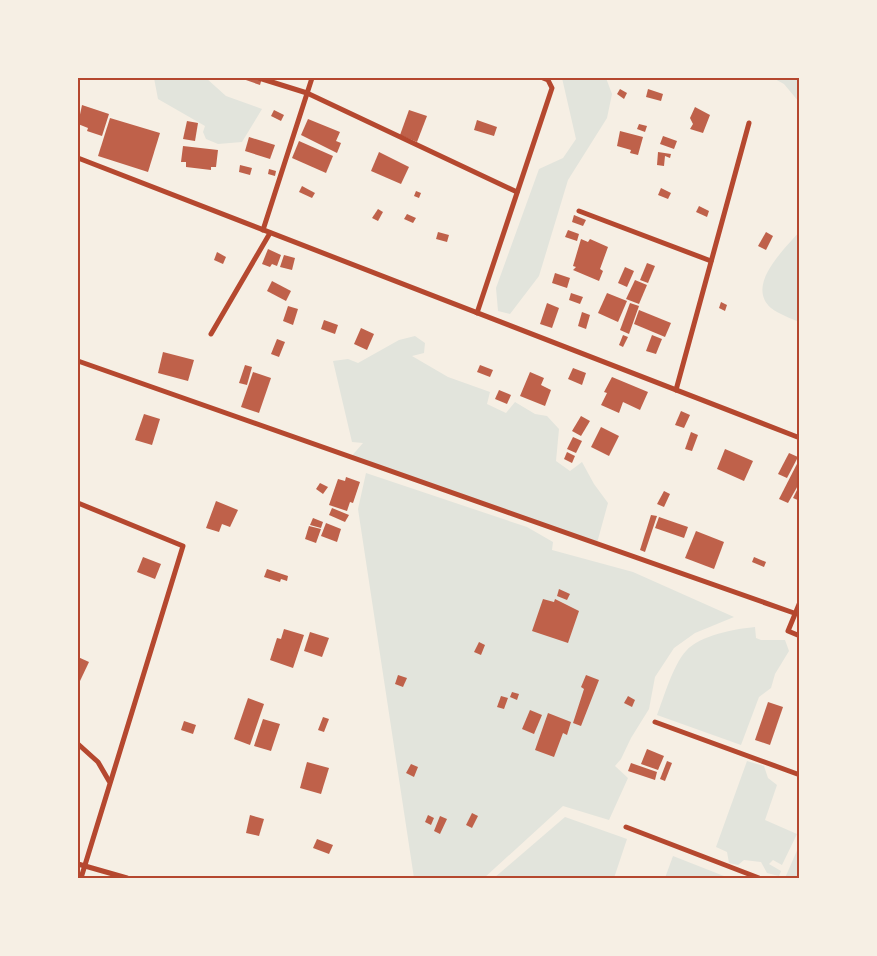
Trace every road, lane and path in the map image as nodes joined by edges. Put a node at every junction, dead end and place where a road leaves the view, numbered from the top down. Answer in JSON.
{"nodes":[{"id":1,"x":259,"y":78,"type":"edge"},
{"id":2,"x":312,"y":78,"type":"edge"},
{"id":3,"x":543,"y":78,"type":"edge"},
{"id":4,"x":307,"y":93,"type":"junction"},
{"id":5,"x":749,"y":123,"type":"dead end"},
{"id":6,"x":78,"y":158,"type":"edge"},
{"id":7,"x":517,"y":192,"type":"junction"},
{"id":8,"x":579,"y":212,"type":"dead end"},
{"id":9,"x":263,"y":230,"type":"junction"},
{"id":10,"x":270,"y":233,"type":"junction"},
{"id":11,"x":711,"y":261,"type":"junction"},
{"id":12,"x":478,"y":313,"type":"junction"},
{"id":13,"x":210,"y":334,"type":"dead end"},
{"id":14,"x":78,"y":361,"type":"edge"},
{"id":15,"x":676,"y":390,"type":"junction"},
{"id":16,"x":800,"y":438,"type":"edge"},
{"id":17,"x":78,"y":503,"type":"edge"},
{"id":18,"x":800,"y":602,"type":"edge"},
{"id":19,"x":794,"y":613,"type":"junction"},
{"id":20,"x":800,"y":636,"type":"edge"},
{"id":21,"x":655,"y":722,"type":"dead end"},
{"id":22,"x":78,"y":744,"type":"edge"},
{"id":23,"x":800,"y":775,"type":"edge"},
{"id":24,"x":109,"y":781,"type":"junction"},
{"id":25,"x":626,"y":827,"type":"dead end"},
{"id":26,"x":78,"y":864,"type":"edge"},
{"id":27,"x":87,"y":866,"type":"junction"},
{"id":28,"x":81,"y":878,"type":"edge"},
{"id":29,"x":127,"y":878,"type":"edge"},
{"id":30,"x":759,"y":878,"type":"edge"}],
"edges":[{"from":1,"to":4,"type":"street"},
{"from":2,"to":4,"type":"street"},
{"from":3,"to":7,"type":"street"},
{"from":4,"to":7,"type":"street"},
{"from":4,"to":9,"type":"street"},
{"from":5,"to":11,"type":"street"},
{"from":6,"to":9,"type":"street"},
{"from":7,"to":12,"type":"street"},
{"from":8,"to":11,"type":"street"},
{"from":9,"to":10,"type":"street"},
{"from":10,"to":12,"type":"street"},
{"from":10,"to":13,"type":"street"},
{"from":11,"to":15,"type":"street"},
{"from":12,"to":15,"type":"street"},
{"from":14,"to":19,"type":"street"},
{"from":15,"to":16,"type":"street"},
{"from":17,"to":24,"type":"street"},
{"from":18,"to":19,"type":"street"},
{"from":19,"to":20,"type":"street"},
{"from":21,"to":23,"type":"street"},
{"from":22,"to":24,"type":"street"},
{"from":24,"to":27,"type":"street"},
{"from":25,"to":30,"type":"street"},
{"from":26,"to":27,"type":"street"},
{"from":27,"to":28,"type":"street"},
{"from":27,"to":29,"type":"street"}]}
